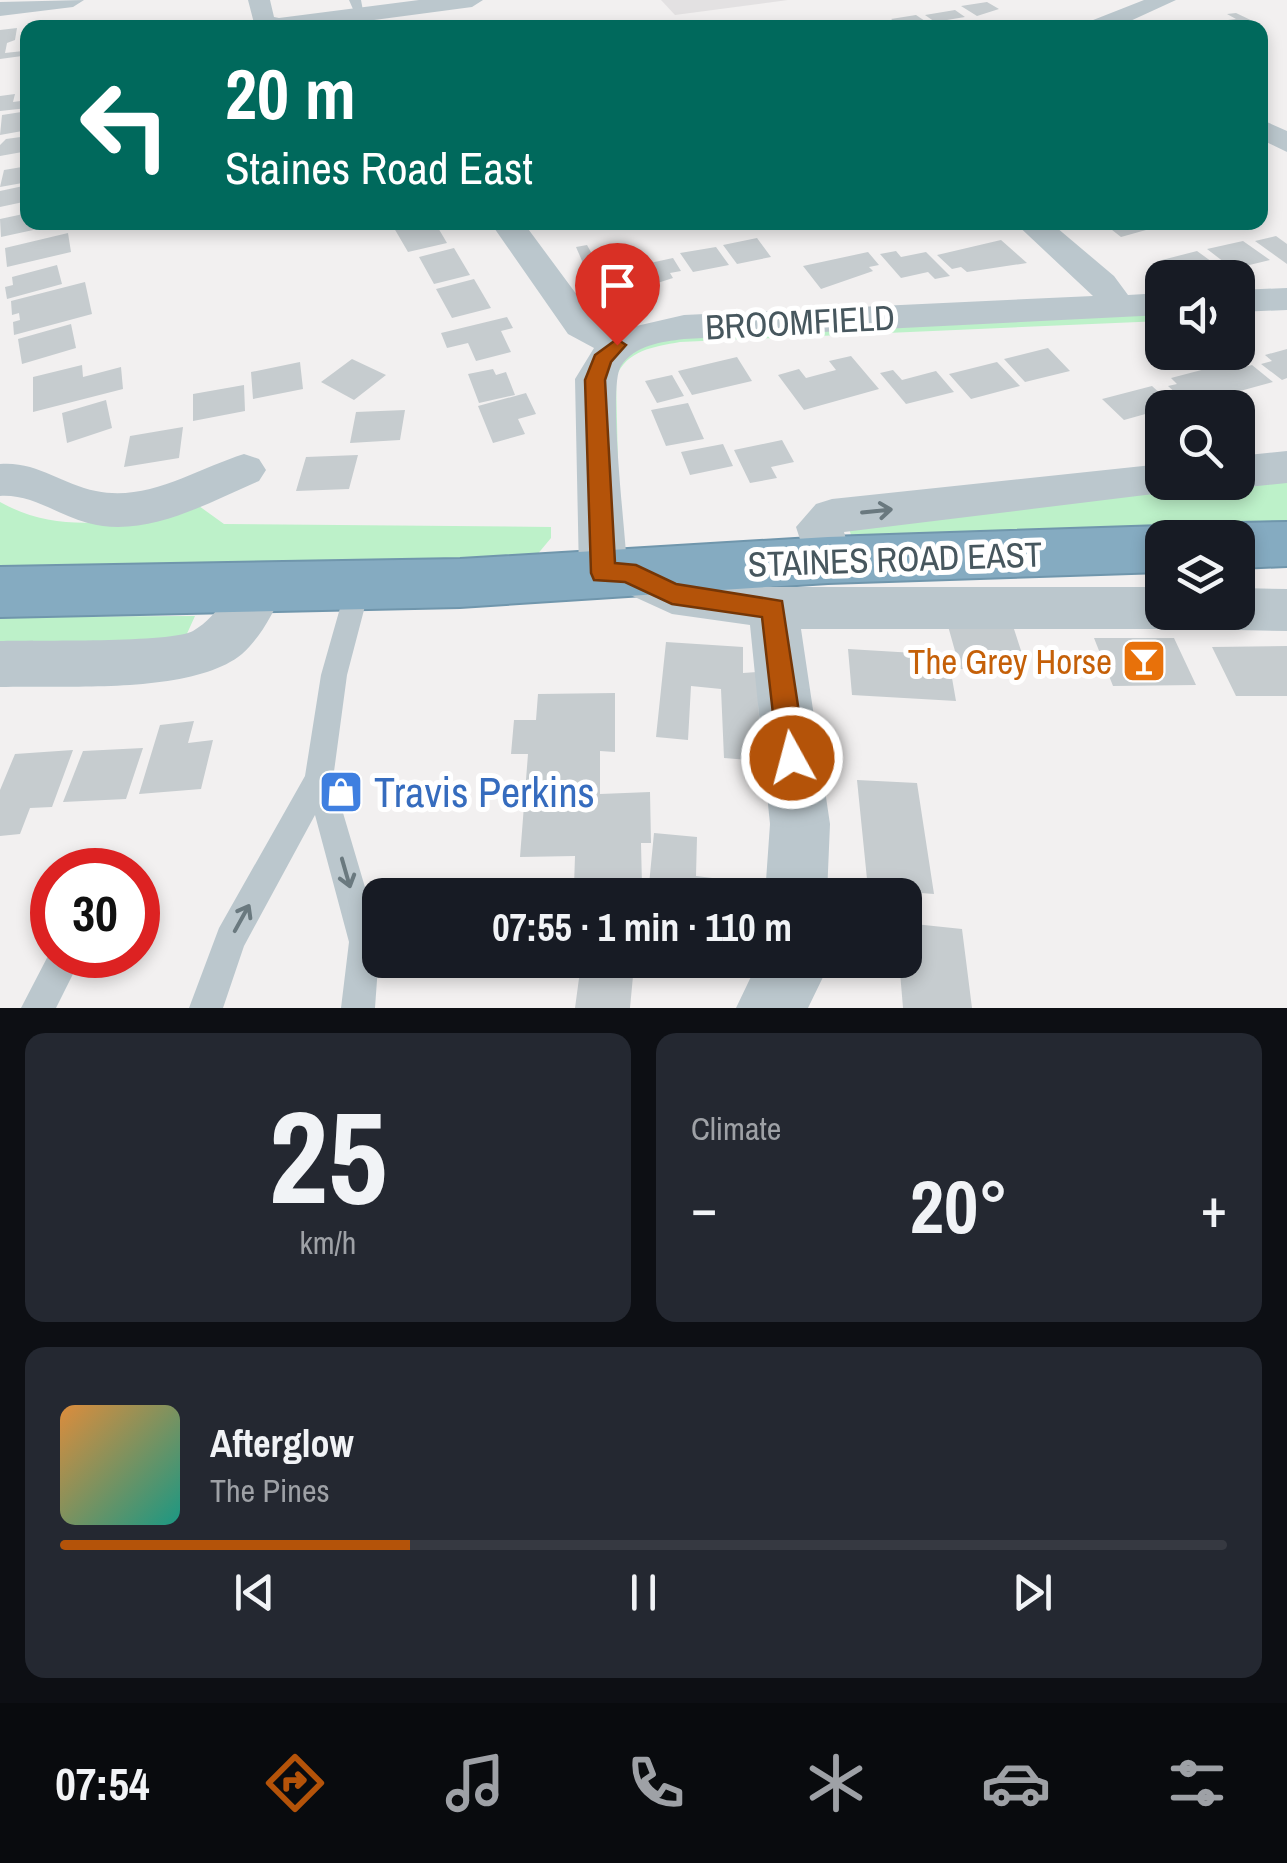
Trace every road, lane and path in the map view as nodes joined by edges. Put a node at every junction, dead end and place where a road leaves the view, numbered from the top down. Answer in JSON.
{"nodes":[{"id":1,"x":73,"y":0,"type":"edge"},
{"id":2,"x":472,"y":0,"type":"edge"},
{"id":3,"x":1165,"y":0,"type":"edge"},
{"id":4,"x":358,"y":7,"type":"edge"},
{"id":5,"x":0,"y":9,"type":"edge"},
{"id":6,"x":301,"y":20,"type":"edge"},
{"id":7,"x":1113,"y":20,"type":"edge"},
{"id":8,"x":512,"y":230,"type":"edge"},
{"id":9,"x":1039,"y":230,"type":"edge"},
{"id":10,"x":1287,"y":300,"type":"edge"},
{"id":11,"x":1255,"y":301,"type":"edge"},
{"id":12,"x":1145,"y":305,"type":"edge"},
{"id":13,"x":1118,"y":306,"type":"junction"},
{"id":14,"x":617,"y":345,"type":"junction"},
{"id":15,"x":1287,"y":466,"type":"edge"},
{"id":16,"x":1255,"y":470,"type":"edge"},
{"id":17,"x":250,"y":471,"type":"dead end"},
{"id":18,"x":0,"y":480,"type":"edge"},
{"id":19,"x":1145,"y":482,"type":"edge"},
{"id":20,"x":1287,"y":544,"type":"edge"},
{"id":21,"x":1255,"y":545,"type":"edge"},
{"id":22,"x":1145,"y":550,"type":"edge"},
{"id":23,"x":828,"y":560,"type":"junction"},
{"id":24,"x":615,"y":573,"type":"junction"},
{"id":25,"x":358,"y":587,"type":"junction"},
{"id":26,"x":260,"y":590,"type":"junction"},
{"id":27,"x":0,"y":592,"type":"edge"},
{"id":28,"x":773,"y":608,"type":"junction"},
{"id":29,"x":1145,"y":608,"type":"edge"},
{"id":30,"x":1255,"y":609,"type":"edge"},
{"id":31,"x":1287,"y":610,"type":"edge"},
{"id":32,"x":0,"y":664,"type":"edge"},
{"id":33,"x":320,"y":780,"type":"junction"},
{"id":34,"x":797,"y":878,"type":"edge"},
{"id":35,"x":54,"y":978,"type":"edge"},
{"id":36,"x":789,"y":978,"type":"edge"},
{"id":37,"x":38,"y":1008,"type":"edge"},
{"id":38,"x":206,"y":1008,"type":"edge"},
{"id":39,"x":358,"y":1008,"type":"edge"},
{"id":40,"x":770,"y":1008,"type":"edge"}],
"edges":[{"from":1,"to":5,"type":"street"},
{"from":2,"to":4,"type":"street"},
{"from":3,"to":7,"type":"street"},
{"from":4,"to":6,"type":"street"},
{"from":8,"to":14,"type":"street"},
{"from":9,"to":13,"type":"street"},
{"from":10,"to":11,"type":"street"},
{"from":12,"to":13,"type":"street","name":"BROOMFIELD"},
{"from":13,"to":14,"type":"street","name":"BROOMFIELD"},
{"from":14,"to":24,"type":"street"},
{"from":15,"to":16,"type":"street"},
{"from":17,"to":18,"type":"street"},
{"from":23,"to":19,"type":"street","one_way":true},
{"from":20,"to":21,"type":"highway"},
{"from":22,"to":23,"type":"highway","name":"STAINES ROAD EAST"},
{"from":23,"to":24,"type":"highway","name":"STAINES ROAD EAST"},
{"from":24,"to":25,"type":"highway","name":"STAINES ROAD EAST"},
{"from":24,"to":28,"type":"street","name":"STAINES ROAD EAST"},
{"from":25,"to":26,"type":"highway","name":"STAINES ROAD EAST"},
{"from":25,"to":33,"type":"lane"},
{"from":26,"to":27,"type":"highway","name":"STAINES ROAD EAST"},
{"from":26,"to":32,"type":"street"},
{"from":28,"to":29,"type":"street","name":"STAINES ROAD EAST"},
{"from":28,"to":34,"type":"street"},
{"from":30,"to":31,"type":"street"},
{"from":38,"to":33,"type":"lane","one_way":true},
{"from":33,"to":39,"type":"lane","one_way":true},
{"from":35,"to":37,"type":"lane"},
{"from":36,"to":40,"type":"street"}]}
